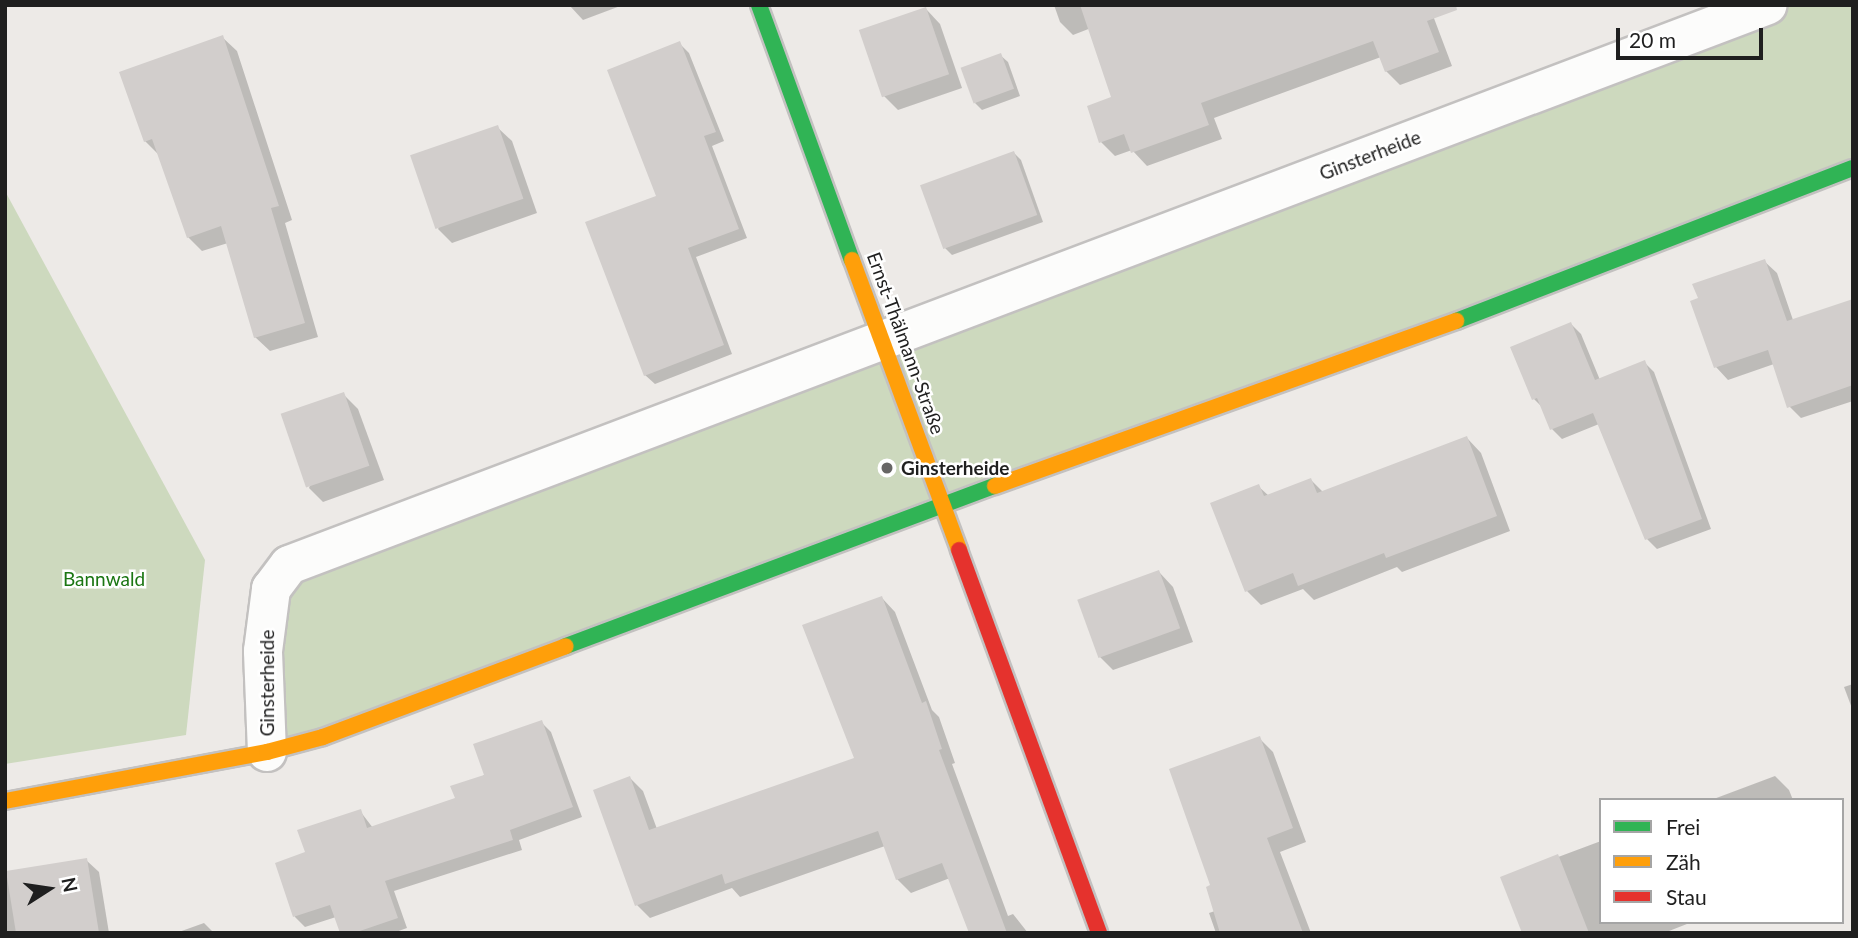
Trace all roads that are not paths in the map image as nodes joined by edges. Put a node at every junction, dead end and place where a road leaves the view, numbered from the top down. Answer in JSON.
{"nodes":[{"id":1,"x":759,"y":5,"type":"edge"},
{"id":2,"x":1769,"y":5,"type":"edge"},
{"id":3,"x":1853,"y":168,"type":"edge"},
{"id":4,"x":882,"y":338,"type":"junction"},
{"id":5,"x":943,"y":504,"type":"junction"},
{"id":6,"x":267,"y":752,"type":"junction"},
{"id":7,"x":5,"y":801,"type":"edge"},
{"id":8,"x":1099,"y":933,"type":"edge"}],
"edges":[{"from":1,"to":4,"type":"street","name":"Ernst-Thälmann-Straße"},
{"from":2,"to":4,"type":"street","name":"Ginsterheide"},
{"from":3,"to":5,"type":"street","name":"Ginsterheide"},
{"from":4,"to":5,"type":"street","name":"Ernst-Thälmann-Straße"},
{"from":4,"to":6,"type":"street","name":"Ginsterheide"},
{"from":5,"to":6,"type":"street","name":"Ginsterheide"},
{"from":5,"to":8,"type":"street","name":"Ernst-Thälmann-Straße"},
{"from":6,"to":7,"type":"street","name":"Ginsterheide"}]}
